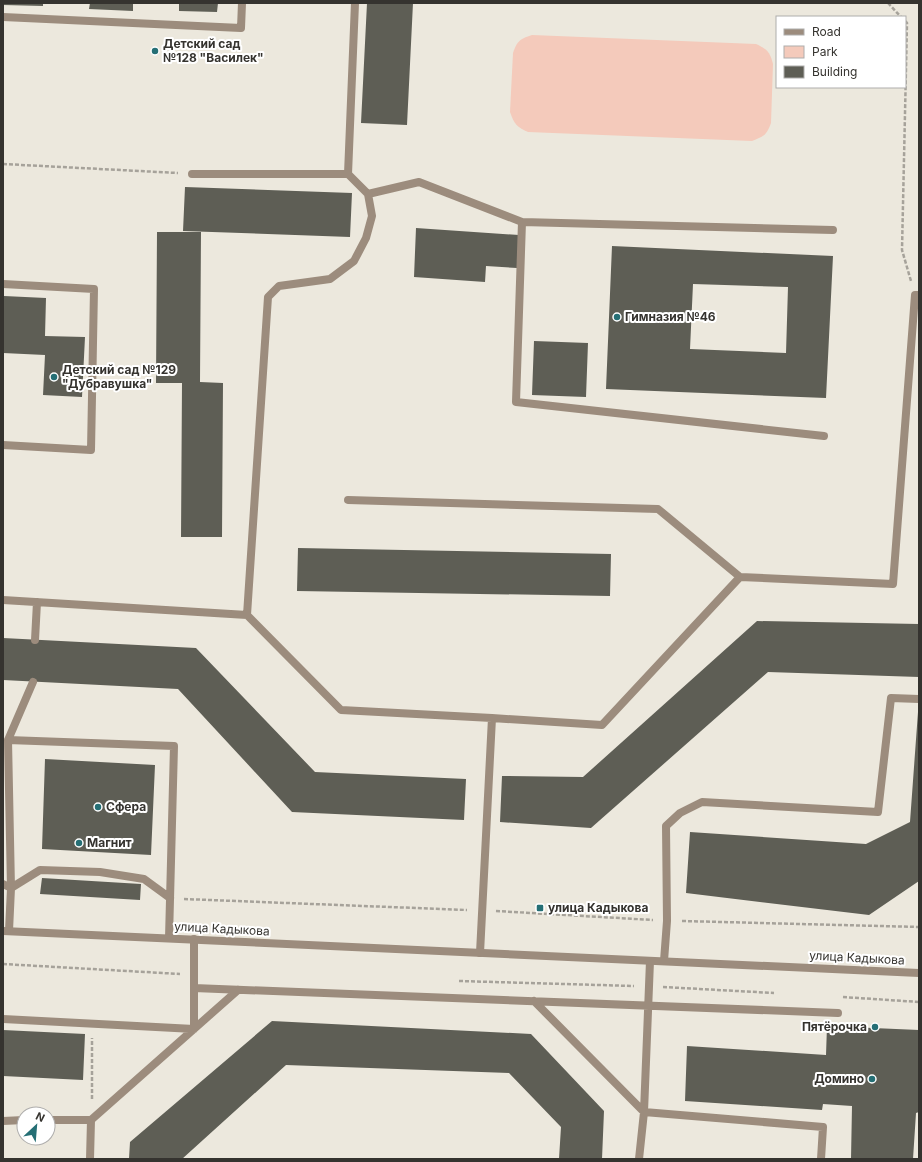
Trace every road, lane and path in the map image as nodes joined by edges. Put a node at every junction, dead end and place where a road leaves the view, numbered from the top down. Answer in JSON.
{"nodes":[{"id":1,"x":242,"y":3,"type":"edge"},
{"id":2,"x":355,"y":3,"type":"edge"},
{"id":3,"x":888,"y":3,"type":"edge"},
{"id":4,"x":900,"y":16,"type":"edge"},
{"id":5,"x":3,"y":18,"type":"edge"},
{"id":6,"x":906,"y":22,"type":"edge"},
{"id":7,"x":906,"y":68,"type":"edge"},
{"id":8,"x":906,"y":88,"type":"edge"},
{"id":9,"x":3,"y":164,"type":"edge"},
{"id":10,"x":192,"y":174,"type":"joint"},
{"id":11,"x":348,"y":174,"type":"junction"},
{"id":12,"x":368,"y":194,"type":"junction"},
{"id":13,"x":522,"y":222,"type":"junction"},
{"id":14,"x":833,"y":230,"type":"dead end"},
{"id":15,"x":3,"y":284,"type":"edge"},
{"id":16,"x":917,"y":295,"type":"edge"},
{"id":17,"x":824,"y":436,"type":"dead end"},
{"id":18,"x":3,"y":444,"type":"edge"},
{"id":19,"x":348,"y":500,"type":"dead end"},
{"id":20,"x":740,"y":577,"type":"junction"},
{"id":21,"x":3,"y":600,"type":"edge"},
{"id":22,"x":37,"y":602,"type":"junction"},
{"id":23,"x":247,"y":615,"type":"junction"},
{"id":24,"x":35,"y":640,"type":"dead end"},
{"id":25,"x":33,"y":682,"type":"dead end"},
{"id":26,"x":919,"y":699,"type":"edge"},
{"id":27,"x":492,"y":718,"type":"junction"},
{"id":28,"x":8,"y":740,"type":"junction"},
{"id":29,"x":7,"y":886,"type":"edge"},
{"id":30,"x":170,"y":898,"type":"junction"},
{"id":31,"x":482,"y":910,"type":"junction"},
{"id":32,"x":667,"y":921,"type":"junction"},
{"id":33,"x":919,"y":927,"type":"edge"},
{"id":34,"x":6,"y":931,"type":"edge"},
{"id":35,"x":169,"y":938,"type":"junction"},
{"id":36,"x":194,"y":940,"type":"junction"},
{"id":37,"x":480,"y":953,"type":"junction"},
{"id":38,"x":650,"y":960,"type":"junction"},
{"id":39,"x":664,"y":961,"type":"junction"},
{"id":40,"x":919,"y":973,"type":"edge"},
{"id":41,"x":194,"y":988,"type":"junction"},
{"id":42,"x":238,"y":990,"type":"junction"},
{"id":43,"x":534,"y":1001,"type":"junction"},
{"id":44,"x":648,"y":1006,"type":"junction"},
{"id":45,"x":838,"y":1013,"type":"dead end"},
{"id":46,"x":3,"y":1019,"type":"edge"},
{"id":47,"x":93,"y":1024,"type":"junction"},
{"id":48,"x":194,"y":1028,"type":"junction"},
{"id":49,"x":644,"y":1112,"type":"junction"},
{"id":50,"x":16,"y":1120,"type":"edge"},
{"id":51,"x":56,"y":1120,"type":"edge"},
{"id":52,"x":91,"y":1120,"type":"junction"},
{"id":53,"x":3,"y":1121,"type":"edge"},
{"id":54,"x":90,"y":1159,"type":"edge"},
{"id":55,"x":640,"y":1159,"type":"edge"},
{"id":56,"x":821,"y":1159,"type":"edge"}],
"edges":[{"from":1,"to":5,"type":"street"},
{"from":2,"to":11,"type":"street"},
{"from":3,"to":4,"type":"path"},
{"from":6,"to":7,"type":"path"},
{"from":8,"to":16,"type":"path"},
{"from":9,"to":10,"type":"path"},
{"from":10,"to":11,"type":"street"},
{"from":11,"to":12,"type":"street"},
{"from":12,"to":13,"type":"street"},
{"from":12,"to":23,"type":"street"},
{"from":13,"to":14,"type":"street"},
{"from":13,"to":17,"type":"street"},
{"from":15,"to":18,"type":"street"},
{"from":16,"to":20,"type":"street"},
{"from":19,"to":20,"type":"street"},
{"from":20,"to":27,"type":"street"},
{"from":21,"to":22,"type":"street"},
{"from":22,"to":23,"type":"street"},
{"from":22,"to":24,"type":"street"},
{"from":23,"to":27,"type":"street"},
{"from":25,"to":28,"type":"street"},
{"from":26,"to":32,"type":"street"},
{"from":27,"to":31,"type":"street"},
{"from":28,"to":29,"type":"street"},
{"from":28,"to":30,"type":"street"},
{"from":29,"to":30,"type":"street"},
{"from":29,"to":34,"type":"street"},
{"from":30,"to":31,"type":"path"},
{"from":30,"to":35,"type":"street"},
{"from":31,"to":32,"type":"path"},
{"from":31,"to":37,"type":"street"},
{"from":32,"to":33,"type":"path"},
{"from":32,"to":39,"type":"street"},
{"from":34,"to":35,"type":"street","name":"улица Кадыкова"},
{"from":35,"to":36,"type":"street","name":"улица Кадыкова"},
{"from":36,"to":37,"type":"street","name":"улица Кадыкова"},
{"from":36,"to":41,"type":"street"},
{"from":37,"to":38,"type":"street","name":"улица Кадыкова"},
{"from":38,"to":39,"type":"street","name":"улица Кадыкова"},
{"from":38,"to":44,"type":"street"},
{"from":39,"to":40,"type":"street","name":"улица Кадыкова"},
{"from":41,"to":42,"type":"street"},
{"from":41,"to":48,"type":"street"},
{"from":42,"to":43,"type":"street"},
{"from":42,"to":48,"type":"street"},
{"from":43,"to":44,"type":"street"},
{"from":43,"to":49,"type":"street"},
{"from":44,"to":45,"type":"street"},
{"from":44,"to":49,"type":"street"},
{"from":46,"to":47,"type":"street"},
{"from":47,"to":48,"type":"street"},
{"from":47,"to":52,"type":"path"},
{"from":48,"to":52,"type":"street"},
{"from":49,"to":55,"type":"street"},
{"from":49,"to":56,"type":"street"},
{"from":50,"to":53,"type":"street"},
{"from":51,"to":52,"type":"street"},
{"from":52,"to":54,"type":"street"}]}
